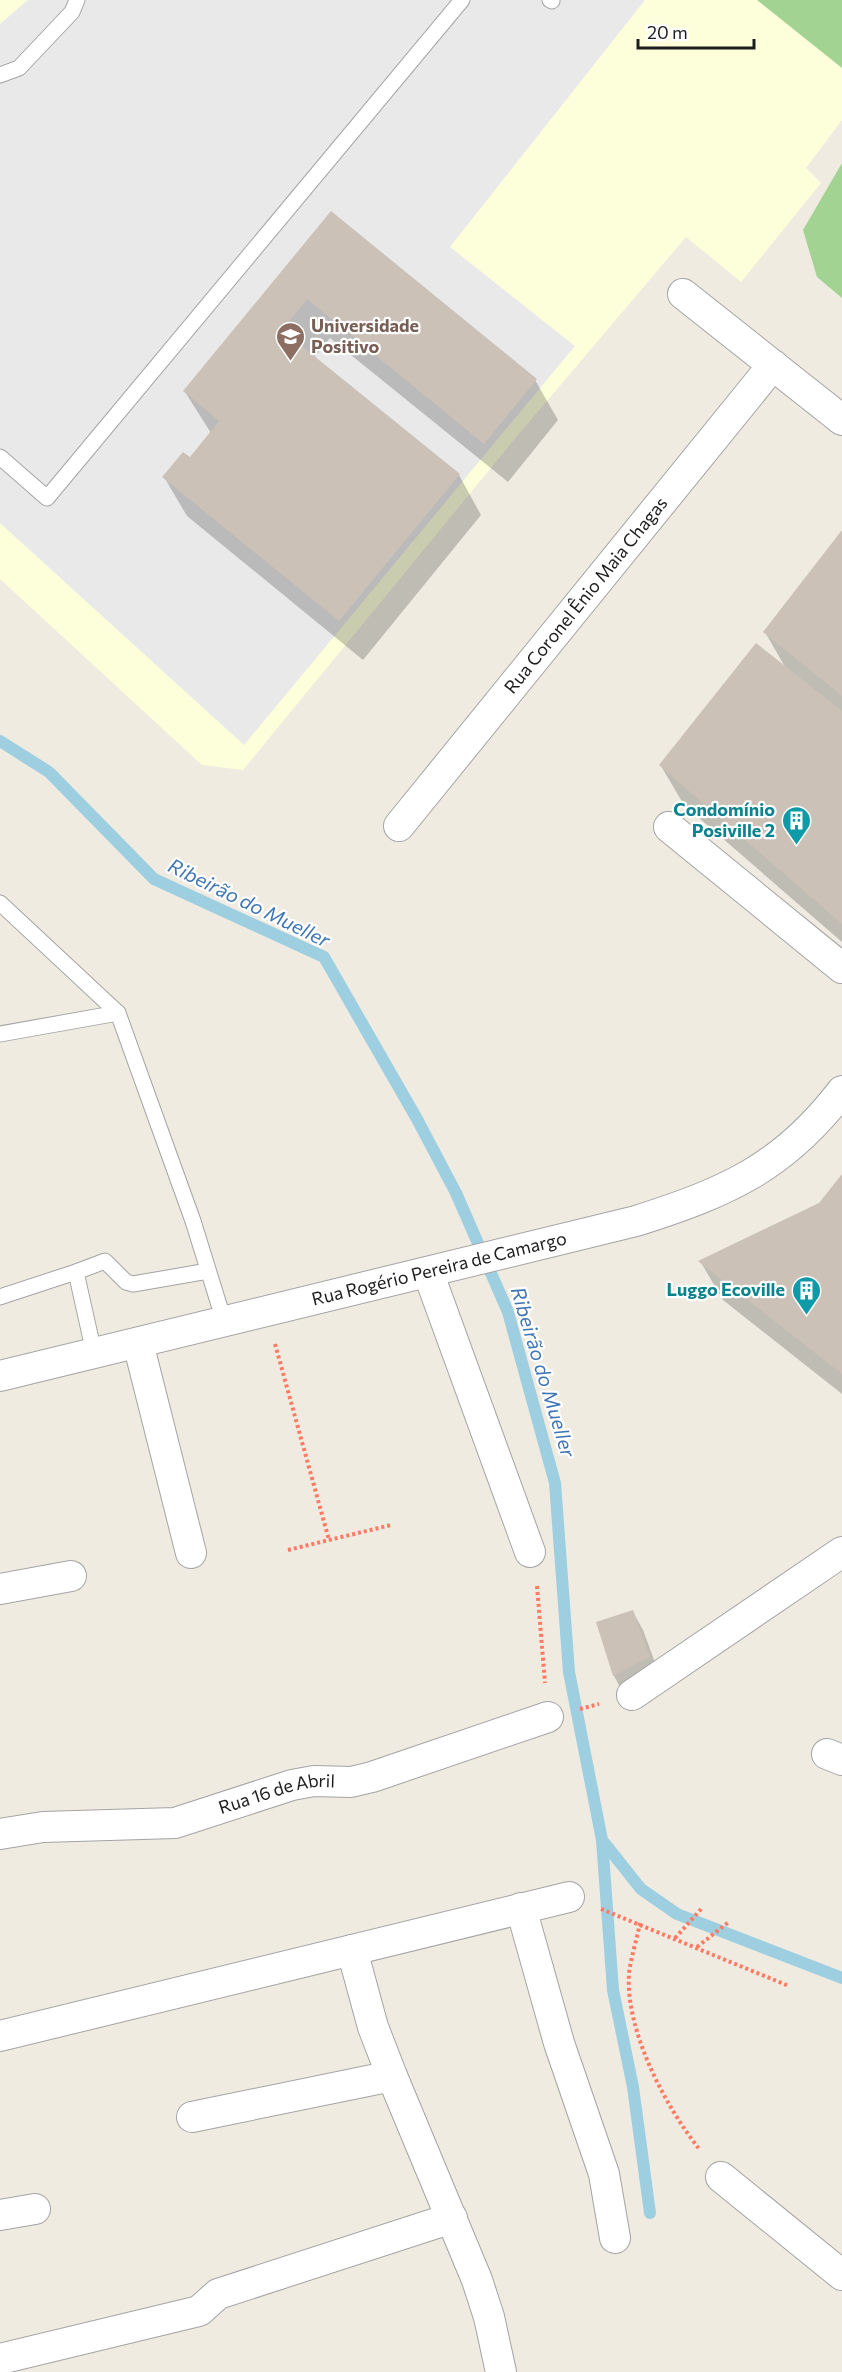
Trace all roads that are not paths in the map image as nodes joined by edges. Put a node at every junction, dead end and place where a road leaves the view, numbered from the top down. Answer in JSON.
{"nodes":[{"id":1,"x":77,"y":0,"type":"edge"},
{"id":2,"x":462,"y":0,"type":"edge"},
{"id":3,"x":0,"y":75,"type":"edge"},
{"id":4,"x":683,"y":294,"type":"dead end"},
{"id":5,"x":773,"y":365,"type":"junction"},
{"id":6,"x":842,"y":420,"type":"edge"},
{"id":7,"x":0,"y":457,"type":"edge"},
{"id":8,"x":399,"y":826,"type":"dead end"},
{"id":9,"x":669,"y":827,"type":"dead end"},
{"id":10,"x":0,"y":903,"type":"edge"},
{"id":11,"x":842,"y":968,"type":"edge"},
{"id":12,"x":118,"y":1013,"type":"junction"},
{"id":13,"x":0,"y":1034,"type":"edge"},
{"id":14,"x":842,"y":1091,"type":"edge"},
{"id":15,"x":437,"y":1269,"type":"junction"},
{"id":16,"x":208,"y":1271,"type":"junction"},
{"id":17,"x":76,"y":1272,"type":"junction"},
{"id":18,"x":0,"y":1297,"type":"edge"},
{"id":19,"x":224,"y":1321,"type":"junction"},
{"id":20,"x":138,"y":1342,"type":"junction"},
{"id":21,"x":94,"y":1353,"type":"junction"},
{"id":22,"x":0,"y":1376,"type":"edge"},
{"id":23,"x":530,"y":1552,"type":"road end"},
{"id":24,"x":842,"y":1552,"type":"edge"},
{"id":25,"x":191,"y":1553,"type":"dead end"},
{"id":26,"x":71,"y":1576,"type":"dead end"},
{"id":27,"x":0,"y":1589,"type":"edge"},
{"id":28,"x":632,"y":1695,"type":"road end"},
{"id":29,"x":548,"y":1717,"type":"road end"},
{"id":30,"x":0,"y":1834,"type":"edge"},
{"id":31,"x":569,"y":1897,"type":"road end"},
{"id":32,"x":521,"y":1908,"type":"junction"},
{"id":33,"x":352,"y":1950,"type":"junction"},
{"id":34,"x":0,"y":2036,"type":"edge"},
{"id":35,"x":392,"y":2076,"type":"junction"},
{"id":36,"x":192,"y":2117,"type":"dead end"},
{"id":37,"x":722,"y":2177,"type":"road end"},
{"id":38,"x":35,"y":2209,"type":"dead end"},
{"id":39,"x":0,"y":2215,"type":"edge"},
{"id":40,"x":452,"y":2218,"type":"junction"},
{"id":41,"x":615,"y":2238,"type":"dead end"},
{"id":42,"x":842,"y":2275,"type":"edge"},
{"id":43,"x":0,"y":2359,"type":"edge"},
{"id":44,"x":501,"y":2372,"type":"edge"}],
"edges":[{"from":1,"to":3,"type":"lane"},
{"from":2,"to":7,"type":"lane"},
{"from":4,"to":5,"type":"street"},
{"from":5,"to":6,"type":"street"},
{"from":5,"to":8,"type":"street","name":"Rua Coronel Ênio Maia Chagas"},
{"from":9,"to":11,"type":"street"},
{"from":10,"to":12,"type":"lane"},
{"from":12,"to":13,"type":"lane"},
{"from":12,"to":16,"type":"lane"},
{"from":14,"to":15,"type":"street","name":"Rua Rogério Pereira de Camargo"},
{"from":15,"to":19,"type":"street","name":"Rua Rogério Pereira de Camargo"},
{"from":15,"to":23,"type":"street"},
{"from":16,"to":17,"type":"lane"},
{"from":16,"to":19,"type":"lane"},
{"from":17,"to":18,"type":"lane"},
{"from":17,"to":21,"type":"lane"},
{"from":19,"to":20,"type":"street","name":"Rua Rogério Pereira de Camargo"},
{"from":20,"to":21,"type":"street","name":"Rua Rogério Pereira de Camargo"},
{"from":20,"to":25,"type":"street"},
{"from":21,"to":22,"type":"street","name":"Rua Rogério Pereira de Camargo"},
{"from":24,"to":28,"type":"street"},
{"from":26,"to":27,"type":"street"},
{"from":29,"to":30,"type":"street","name":"Rua 16 de Abril"},
{"from":31,"to":32,"type":"street"},
{"from":32,"to":33,"type":"street"},
{"from":32,"to":41,"type":"street"},
{"from":33,"to":34,"type":"street"},
{"from":33,"to":35,"type":"street"},
{"from":35,"to":36,"type":"street"},
{"from":35,"to":40,"type":"street"},
{"from":37,"to":42,"type":"street"},
{"from":38,"to":39,"type":"street"},
{"from":40,"to":43,"type":"street"},
{"from":40,"to":44,"type":"street"}]}
